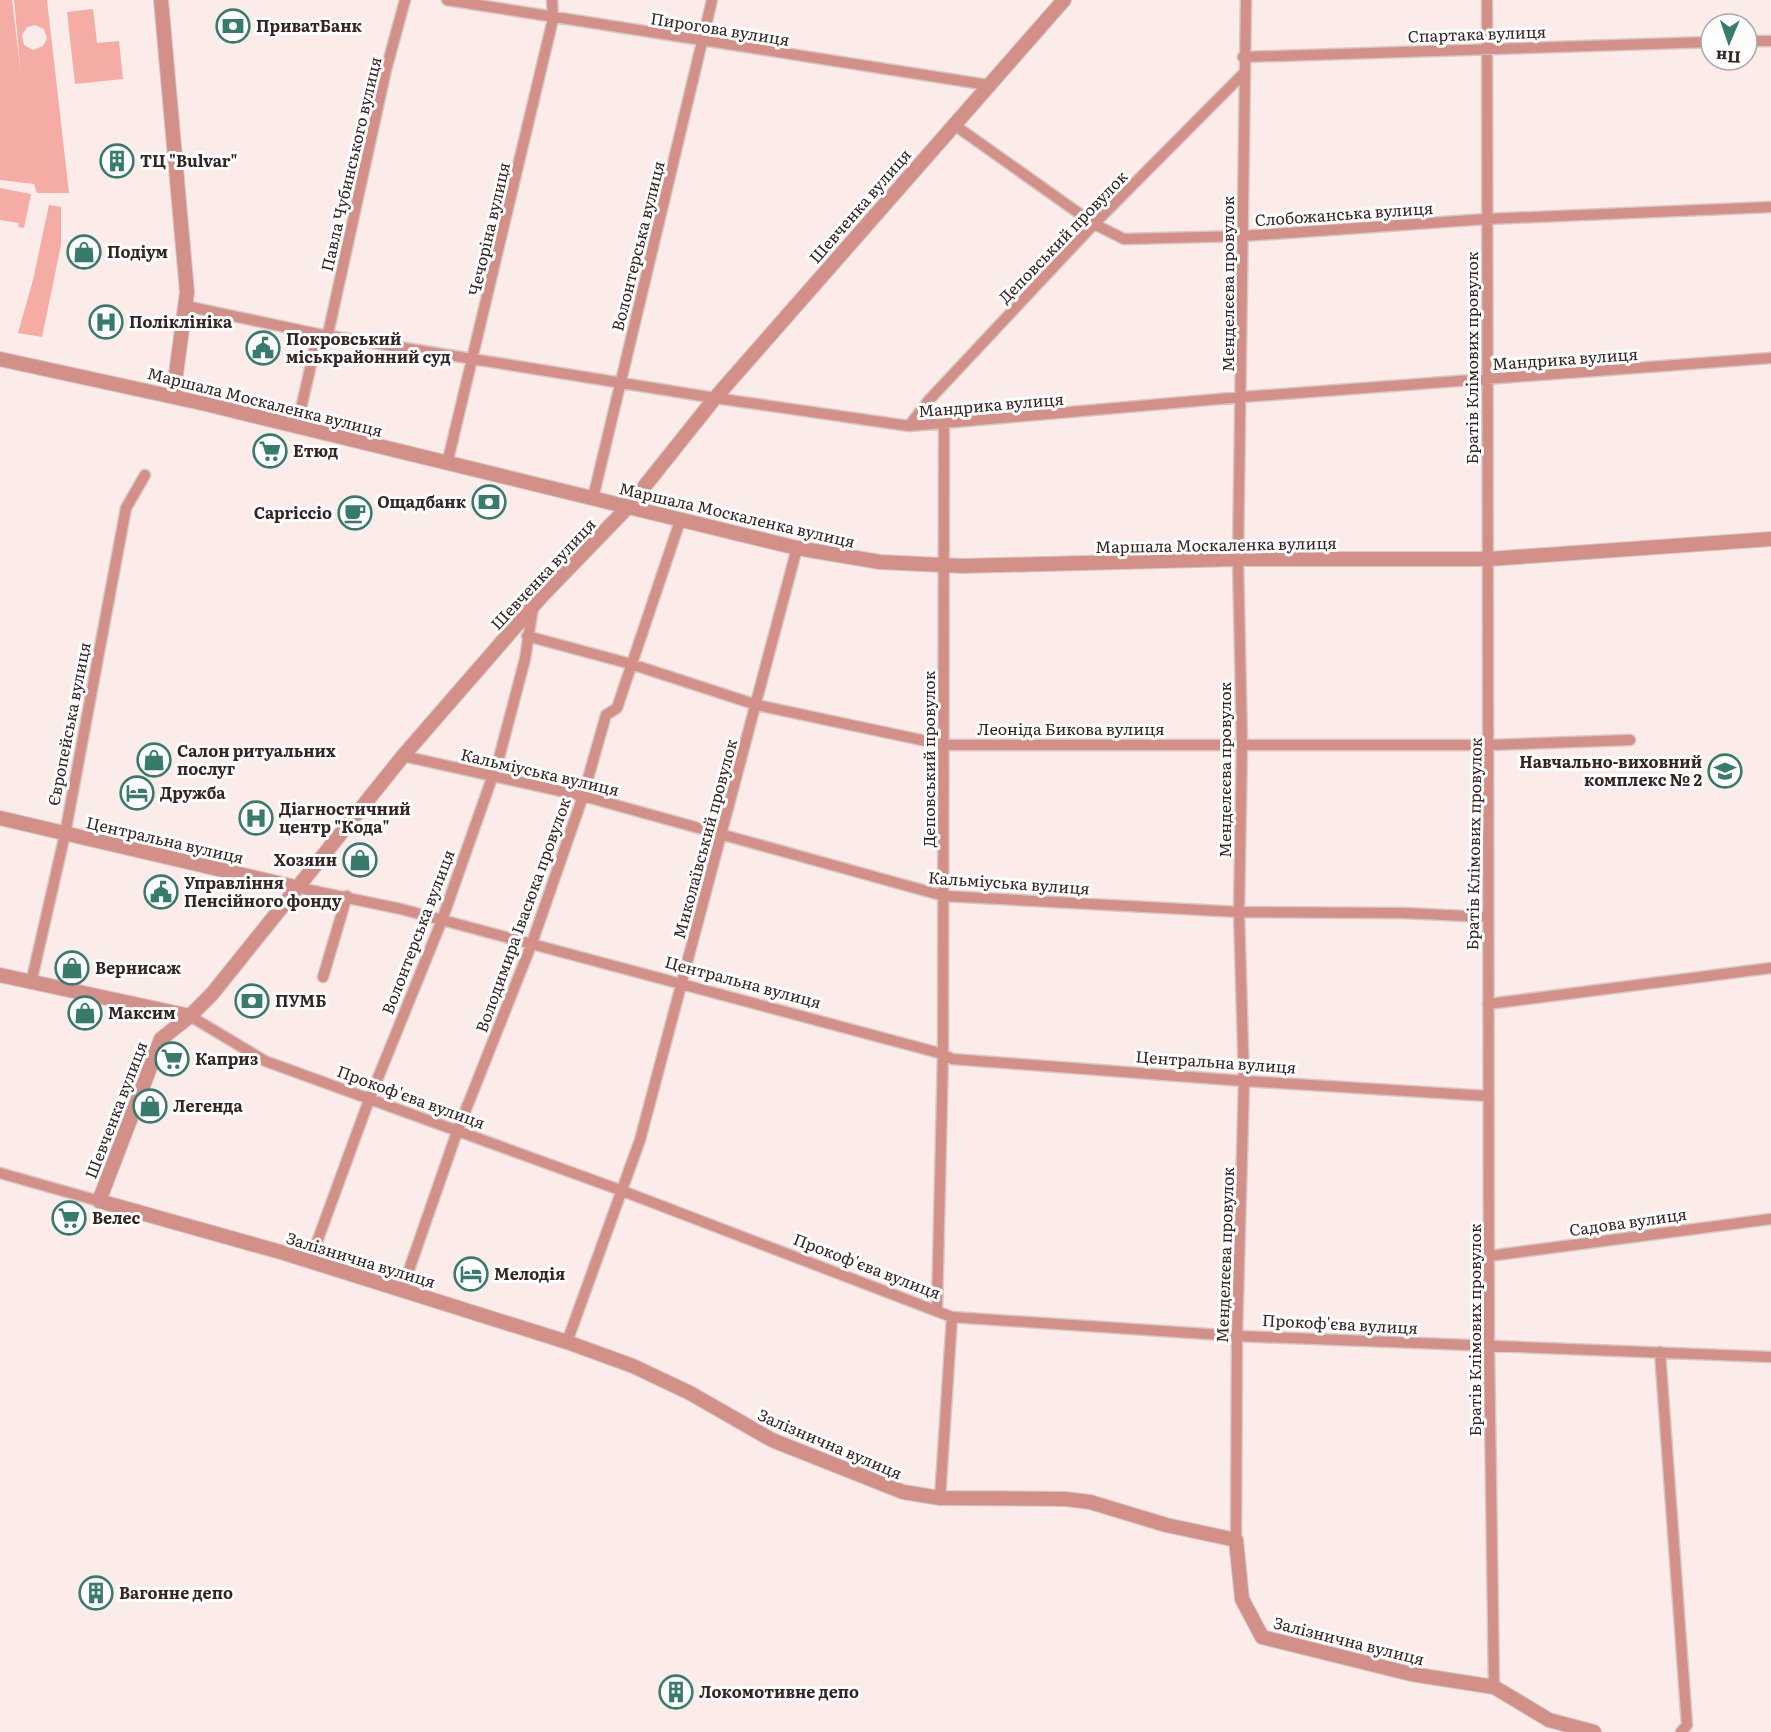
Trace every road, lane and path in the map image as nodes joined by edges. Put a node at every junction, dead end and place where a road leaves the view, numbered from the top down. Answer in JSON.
{"nodes":[{"id":1,"x":161,"y":0,"type":"edge"},
{"id":2,"x":405,"y":0,"type":"edge"},
{"id":3,"x":447,"y":0,"type":"edge"},
{"id":4,"x":552,"y":0,"type":"edge"},
{"id":5,"x":712,"y":0,"type":"edge"},
{"id":6,"x":1064,"y":0,"type":"edge"},
{"id":7,"x":1246,"y":0,"type":"edge"},
{"id":8,"x":1487,"y":0,"type":"edge"},
{"id":9,"x":553,"y":19,"type":"junction"},
{"id":10,"x":704,"y":42,"type":"junction"},
{"id":11,"x":1699,"y":42,"type":"edge"},
{"id":12,"x":1488,"y":48,"type":"junction"},
{"id":13,"x":1243,"y":57,"type":"junction"},
{"id":14,"x":1244,"y":73,"type":"junction"},
{"id":15,"x":988,"y":85,"type":"junction"},
{"id":16,"x":953,"y":124,"type":"junction"},
{"id":17,"x":1771,"y":207,"type":"edge"},
{"id":18,"x":1487,"y":219,"type":"junction"},
{"id":19,"x":1094,"y":224,"type":"junction"},
{"id":20,"x":1243,"y":236,"type":"junction"},
{"id":21,"x":186,"y":306,"type":"junction"},
{"id":22,"x":323,"y":334,"type":"junction"},
{"id":23,"x":474,"y":358,"type":"junction"},
{"id":24,"x":1771,"y":358,"type":"edge"},
{"id":25,"x":0,"y":359,"type":"edge"},
{"id":26,"x":1487,"y":380,"type":"junction"},
{"id":27,"x":620,"y":382,"type":"junction"},
{"id":28,"x":173,"y":396,"type":"junction"},
{"id":29,"x":1242,"y":397,"type":"junction"},
{"id":30,"x":715,"y":398,"type":"junction"},
{"id":31,"x":944,"y":425,"type":"junction"},
{"id":32,"x":297,"y":426,"type":"junction"},
{"id":33,"x":909,"y":426,"type":"junction"},
{"id":34,"x":447,"y":464,"type":"junction"},
{"id":35,"x":145,"y":475,"type":"dead end"},
{"id":36,"x":593,"y":498,"type":"junction"},
{"id":37,"x":628,"y":507,"type":"junction"},
{"id":38,"x":681,"y":518,"type":"junction"},
{"id":39,"x":1771,"y":539,"type":"edge"},
{"id":40,"x":797,"y":548,"type":"junction"},
{"id":41,"x":1489,"y":559,"type":"junction"},
{"id":42,"x":1238,"y":560,"type":"junction"},
{"id":43,"x":944,"y":566,"type":"junction"},
{"id":44,"x":533,"y":607,"type":"junction"},
{"id":45,"x":527,"y":636,"type":"junction"},
{"id":46,"x":631,"y":664,"type":"junction"},
{"id":47,"x":757,"y":705,"type":"junction"},
{"id":48,"x":1630,"y":740,"type":"dead end"},
{"id":49,"x":945,"y":744,"type":"junction"},
{"id":50,"x":1242,"y":744,"type":"junction"},
{"id":51,"x":1490,"y":745,"type":"junction"},
{"id":52,"x":403,"y":756,"type":"junction"},
{"id":53,"x":492,"y":777,"type":"junction"},
{"id":54,"x":583,"y":796,"type":"junction"},
{"id":55,"x":0,"y":818,"type":"edge"},
{"id":56,"x":724,"y":833,"type":"junction"},
{"id":57,"x":65,"y":834,"type":"junction"},
{"id":58,"x":296,"y":887,"type":"junction"},
{"id":59,"x":347,"y":896,"type":"junction"},
{"id":60,"x":944,"y":896,"type":"junction"},
{"id":61,"x":1239,"y":912,"type":"junction"},
{"id":62,"x":1487,"y":917,"type":"junction"},
{"id":63,"x":441,"y":920,"type":"junction"},
{"id":64,"x":532,"y":943,"type":"junction"},
{"id":65,"x":1771,"y":968,"type":"edge"},
{"id":66,"x":0,"y":975,"type":"edge"},
{"id":67,"x":323,"y":977,"type":"dead end"},
{"id":68,"x":680,"y":982,"type":"junction"},
{"id":69,"x":31,"y":983,"type":"junction"},
{"id":70,"x":1488,"y":1004,"type":"junction"},
{"id":71,"x":190,"y":1016,"type":"junction"},
{"id":72,"x":943,"y":1054,"type":"junction"},
{"id":73,"x":1244,"y":1082,"type":"junction"},
{"id":74,"x":1488,"y":1096,"type":"junction"},
{"id":75,"x":369,"y":1100,"type":"junction"},
{"id":76,"x":457,"y":1132,"type":"junction"},
{"id":77,"x":0,"y":1173,"type":"edge"},
{"id":78,"x":620,"y":1190,"type":"junction"},
{"id":79,"x":99,"y":1201,"type":"junction"},
{"id":80,"x":1771,"y":1219,"type":"edge"},
{"id":81,"x":1490,"y":1256,"type":"junction"},
{"id":82,"x":310,"y":1261,"type":"junction"},
{"id":83,"x":402,"y":1290,"type":"junction"},
{"id":84,"x":937,"y":1309,"type":"junction"},
{"id":85,"x":952,"y":1317,"type":"junction"},
{"id":86,"x":1237,"y":1336,"type":"junction"},
{"id":87,"x":567,"y":1342,"type":"junction"},
{"id":88,"x":1489,"y":1348,"type":"junction"},
{"id":89,"x":1660,"y":1352,"type":"junction"},
{"id":90,"x":1771,"y":1357,"type":"edge"},
{"id":91,"x":940,"y":1498,"type":"junction"},
{"id":92,"x":1236,"y":1540,"type":"junction"},
{"id":93,"x":1494,"y":1687,"type":"junction"},
{"id":94,"x":1594,"y":1732,"type":"edge"},
{"id":95,"x":1681,"y":1732,"type":"edge"}],
"edges":[{"from":1,"to":21,"type":"street"},
{"from":2,"to":22,"type":"street","name":"Павла Чубинського вулиця"},
{"from":3,"to":9,"type":"street","name":"Пирогова вулиця"},
{"from":4,"to":9,"type":"street","name":"Чечоріна вулиця"},
{"from":5,"to":10,"type":"street","name":"Волонтерська вулиця"},
{"from":6,"to":15,"type":"street","name":"Шевченка вулиця"},
{"from":7,"to":13,"type":"street","name":"Менделєєва провулок"},
{"from":8,"to":12,"type":"street","name":"Братів Клімових провулок"},
{"from":9,"to":10,"type":"street","name":"Пирогова вулиця"},
{"from":9,"to":23,"type":"street","name":"Чечоріна вулиця"},
{"from":10,"to":15,"type":"street","name":"Пирогова вулиця"},
{"from":10,"to":27,"type":"street","name":"Волонтерська вулиця"},
{"from":11,"to":12,"type":"street","name":"Спартака вулиця"},
{"from":12,"to":13,"type":"street","name":"Спартака вулиця"},
{"from":12,"to":18,"type":"street","name":"Братів Клімових провулок"},
{"from":13,"to":14,"type":"street","name":"Менделєєва провулок"},
{"from":14,"to":19,"type":"street","name":"Деповський провулок"},
{"from":14,"to":20,"type":"street","name":"Менделєєва провулок"},
{"from":15,"to":16,"type":"street","name":"Шевченка вулиця"},
{"from":16,"to":19,"type":"street","name":"Слобожанська вулиця"},
{"from":16,"to":30,"type":"street","name":"Шевченка вулиця"},
{"from":17,"to":18,"type":"street","name":"Слобожанська вулиця"},
{"from":18,"to":20,"type":"street","name":"Слобожанська вулиця"},
{"from":18,"to":26,"type":"street","name":"Братів Клімових провулок"},
{"from":19,"to":20,"type":"street","name":"Слобожанська вулиця"},
{"from":19,"to":33,"type":"street","name":"Деповський провулок"},
{"from":20,"to":29,"type":"street","name":"Менделєєва провулок"},
{"from":21,"to":22,"type":"street","name":"Мандрика вулиця"},
{"from":21,"to":28,"type":"street"},
{"from":22,"to":23,"type":"street","name":"Мандрика вулиця"},
{"from":22,"to":32,"type":"street","name":"Павла Чубинського вулиця"},
{"from":23,"to":27,"type":"street","name":"Мандрика вулиця"},
{"from":23,"to":34,"type":"street","name":"Чечоріна вулиця"},
{"from":24,"to":26,"type":"street","name":"Мандрика вулиця"},
{"from":25,"to":28,"type":"street","name":"Маршала Москаленка вулиця"},
{"from":26,"to":29,"type":"street","name":"Мандрика вулиця"},
{"from":26,"to":41,"type":"street","name":"Братів Клімових провулок"},
{"from":27,"to":30,"type":"street","name":"Мандрика вулиця"},
{"from":27,"to":36,"type":"street","name":"Волонтерська вулиця"},
{"from":28,"to":32,"type":"street","name":"Маршала Москаленка вулиця"},
{"from":29,"to":31,"type":"street","name":"Мандрика вулиця"},
{"from":29,"to":42,"type":"street","name":"Менделєєва провулок"},
{"from":30,"to":33,"type":"street","name":"Мандрика вулиця"},
{"from":30,"to":37,"type":"street","name":"Шевченка вулиця"},
{"from":31,"to":33,"type":"street","name":"Мандрика вулиця"},
{"from":31,"to":43,"type":"street","name":"Деповський провулок"},
{"from":32,"to":34,"type":"street","name":"Маршала Москаленка вулиця"},
{"from":34,"to":36,"type":"street","name":"Маршала Москаленка вулиця"},
{"from":35,"to":57,"type":"street","name":"Європейська вулиця"},
{"from":36,"to":37,"type":"street","name":"Маршала Москаленка вулиця"},
{"from":37,"to":38,"type":"street","name":"Маршала Москаленка вулиця"},
{"from":37,"to":44,"type":"street","name":"Шевченка вулиця"},
{"from":38,"to":40,"type":"street","name":"Маршала Москаленка вулиця"},
{"from":38,"to":46,"type":"street","name":"Володимира Івасюка провулок"},
{"from":39,"to":41,"type":"street","name":"Маршала Москаленка вулиця"},
{"from":40,"to":43,"type":"street","name":"Маршала Москаленка вулиця"},
{"from":40,"to":47,"type":"street","name":"Миколаївський провулок"},
{"from":41,"to":42,"type":"street","name":"Маршала Москаленка вулиця"},
{"from":41,"to":51,"type":"street","name":"Братів Клімових провулок"},
{"from":42,"to":43,"type":"street","name":"Маршала Москаленка вулиця"},
{"from":42,"to":50,"type":"street","name":"Менделєєва провулок"},
{"from":43,"to":49,"type":"street","name":"Деповський провулок"},
{"from":44,"to":45,"type":"street","name":"Волонтерська вулиця"},
{"from":44,"to":52,"type":"street","name":"Шевченка вулиця"},
{"from":45,"to":46,"type":"street","name":"Леоніда Бикова вулиця"},
{"from":45,"to":53,"type":"street","name":"Волонтерська вулиця"},
{"from":46,"to":47,"type":"street","name":"Леоніда Бикова вулиця"},
{"from":46,"to":54,"type":"street","name":"Володимира Івасюка провулок"},
{"from":47,"to":49,"type":"street","name":"Леоніда Бикова вулиця"},
{"from":47,"to":56,"type":"street","name":"Миколаївський провулок"},
{"from":48,"to":51,"type":"street","name":"Леоніда Бикова вулиця"},
{"from":49,"to":50,"type":"street","name":"Леоніда Бикова вулиця"},
{"from":49,"to":60,"type":"street","name":"Деповський провулок"},
{"from":50,"to":51,"type":"street","name":"Леоніда Бикова вулиця"},
{"from":50,"to":61,"type":"street","name":"Менделєєва провулок"},
{"from":51,"to":62,"type":"street","name":"Братів Клімових провулок"},
{"from":52,"to":53,"type":"street","name":"Кальміуська вулиця"},
{"from":52,"to":58,"type":"street","name":"Шевченка вулиця"},
{"from":53,"to":54,"type":"street","name":"Кальміуська вулиця"},
{"from":53,"to":63,"type":"street","name":"Волонтерська вулиця"},
{"from":54,"to":56,"type":"street","name":"Кальміуська вулиця"},
{"from":54,"to":64,"type":"street","name":"Володимира Івасюка провулок"},
{"from":55,"to":57,"type":"street","name":"Центральна вулиця"},
{"from":56,"to":60,"type":"street","name":"Кальміуська вулиця"},
{"from":56,"to":68,"type":"street","name":"Миколаївський провулок"},
{"from":57,"to":58,"type":"street","name":"Центральна вулиця"},
{"from":57,"to":69,"type":"street","name":"Європейська вулиця"},
{"from":58,"to":59,"type":"street","name":"Центральна вулиця"},
{"from":58,"to":71,"type":"street","name":"Шевченка вулиця"},
{"from":59,"to":63,"type":"street","name":"Центральна вулиця"},
{"from":59,"to":67,"type":"street"},
{"from":60,"to":61,"type":"street","name":"Кальміуська вулиця"},
{"from":60,"to":72,"type":"street","name":"Деповський провулок"},
{"from":61,"to":62,"type":"street","name":"Кальміуська вулиця"},
{"from":61,"to":73,"type":"street","name":"Менделєєва провулок"},
{"from":62,"to":70,"type":"street","name":"Братів Клімових провулок"},
{"from":63,"to":64,"type":"street","name":"Центральна вулиця"},
{"from":63,"to":75,"type":"street","name":"Волонтерська вулиця"},
{"from":64,"to":68,"type":"street","name":"Центральна вулиця"},
{"from":64,"to":76,"type":"street","name":"Володимира Івасюка провулок"},
{"from":65,"to":70,"type":"street"},
{"from":66,"to":69,"type":"street","name":"Прокоф'єва вулиця"},
{"from":68,"to":72,"type":"street","name":"Центральна вулиця"},
{"from":68,"to":78,"type":"street","name":"Миколаївський провулок"},
{"from":69,"to":71,"type":"street","name":"Прокоф'єва вулиця"},
{"from":70,"to":74,"type":"street","name":"Братів Клімових провулок"},
{"from":71,"to":75,"type":"street","name":"Прокоф'єва вулиця"},
{"from":71,"to":79,"type":"street","name":"Шевченка вулиця"},
{"from":72,"to":73,"type":"street","name":"Центральна вулиця"},
{"from":72,"to":84,"type":"street","name":"Деповський провулок"},
{"from":73,"to":74,"type":"street","name":"Центральна вулиця"},
{"from":73,"to":86,"type":"street","name":"Менделєєва провулок"},
{"from":74,"to":81,"type":"street","name":"Братів Клімових провулок"},
{"from":75,"to":76,"type":"street","name":"Прокоф'єва вулиця"},
{"from":75,"to":82,"type":"street","name":"Волонтерська вулиця"},
{"from":76,"to":78,"type":"street","name":"Прокоф'єва вулиця"},
{"from":76,"to":83,"type":"street","name":"Володимира Івасюка провулок"},
{"from":77,"to":79,"type":"street","name":"Залізнична вулиця"},
{"from":78,"to":84,"type":"street","name":"Прокоф'єва вулиця"},
{"from":78,"to":87,"type":"street","name":"Миколаївський провулок"},
{"from":79,"to":82,"type":"street","name":"Залізнична вулиця"},
{"from":80,"to":81,"type":"street","name":"Садова вулиця"},
{"from":81,"to":88,"type":"street","name":"Братів Клімових провулок"},
{"from":82,"to":83,"type":"street","name":"Залізнична вулиця"},
{"from":83,"to":87,"type":"street","name":"Залізнична вулиця"},
{"from":84,"to":85,"type":"street","name":"Прокоф'єва вулиця"},
{"from":85,"to":86,"type":"street","name":"Прокоф'єва вулиця"},
{"from":85,"to":91,"type":"street"},
{"from":86,"to":88,"type":"street","name":"Прокоф'єва вулиця"},
{"from":86,"to":92,"type":"street","name":"Менделєєва провулок"},
{"from":87,"to":91,"type":"street","name":"Залізнична вулиця"},
{"from":88,"to":89,"type":"street","name":"Прокоф'єва вулиця"},
{"from":88,"to":93,"type":"street","name":"Братів Клімових провулок"},
{"from":89,"to":90,"type":"street","name":"Прокоф'єва вулиця"},
{"from":89,"to":95,"type":"street"},
{"from":91,"to":92,"type":"street","name":"Залізнична вулиця"},
{"from":92,"to":93,"type":"street","name":"Залізнична вулиця"},
{"from":93,"to":94,"type":"street","name":"Залізнична вулиця"}]}
